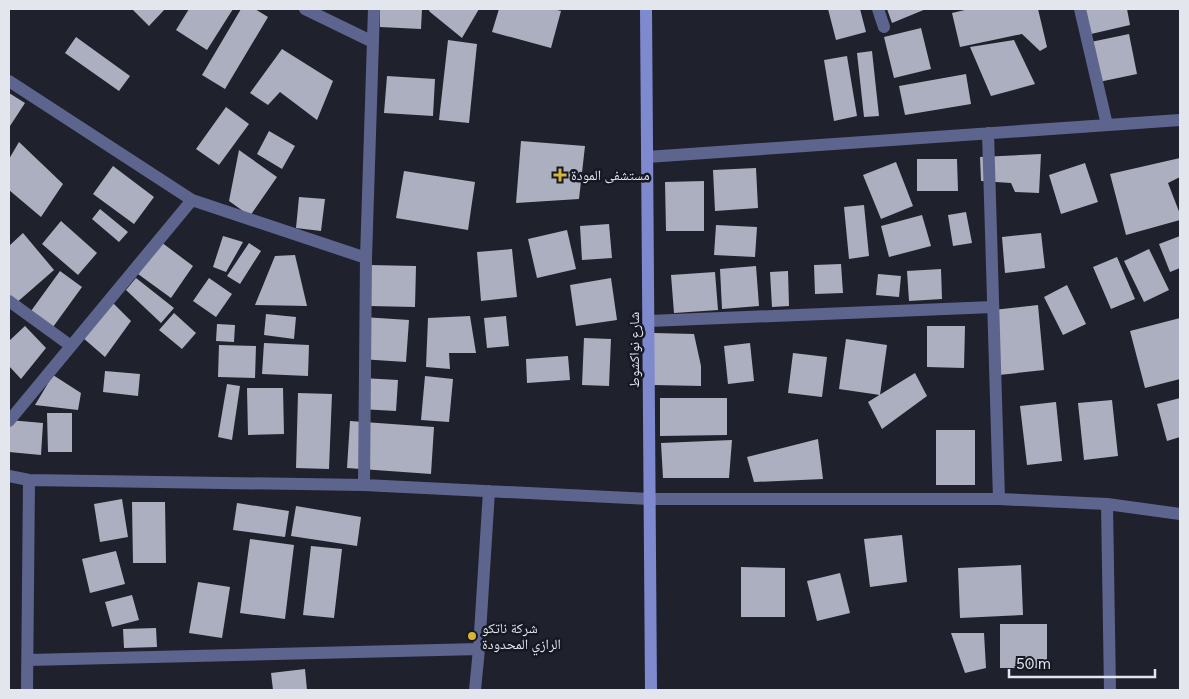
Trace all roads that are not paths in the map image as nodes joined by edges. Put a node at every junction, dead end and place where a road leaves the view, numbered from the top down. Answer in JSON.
{"nodes":[{"id":1,"x":305,"y":9,"type":"edge"},
{"id":2,"x":374,"y":9,"type":"edge"},
{"id":3,"x":646,"y":9,"type":"edge"},
{"id":4,"x":878,"y":9,"type":"edge"},
{"id":5,"x":1080,"y":9,"type":"edge"},
{"id":6,"x":884,"y":27,"type":"dead end"},
{"id":7,"x":373,"y":42,"type":"junction"},
{"id":8,"x":9,"y":81,"type":"edge"},
{"id":9,"x":1180,"y":120,"type":"edge"},
{"id":10,"x":1107,"y":125,"type":"junction"},
{"id":11,"x":988,"y":133,"type":"junction"},
{"id":12,"x":648,"y":157,"type":"junction"},
{"id":13,"x":192,"y":200,"type":"junction"},
{"id":14,"x":366,"y":258,"type":"junction"},
{"id":15,"x":9,"y":302,"type":"edge"},
{"id":16,"x":993,"y":307,"type":"junction"},
{"id":17,"x":648,"y":321,"type":"junction"},
{"id":18,"x":71,"y":346,"type":"junction"},
{"id":19,"x":9,"y":420,"type":"edge"},
{"id":20,"x":9,"y":476,"type":"edge"},
{"id":21,"x":29,"y":480,"type":"junction"},
{"id":22,"x":364,"y":485,"type":"junction"},
{"id":23,"x":489,"y":492,"type":"junction"},
{"id":24,"x":650,"y":499,"type":"junction"},
{"id":25,"x":999,"y":499,"type":"junction"},
{"id":26,"x":1107,"y":504,"type":"junction"},
{"id":27,"x":1180,"y":514,"type":"edge"},
{"id":28,"x":479,"y":649,"type":"junction"},
{"id":29,"x":28,"y":660,"type":"junction"},
{"id":30,"x":27,"y":690,"type":"edge"},
{"id":31,"x":475,"y":690,"type":"edge"},
{"id":32,"x":651,"y":690,"type":"edge"},
{"id":33,"x":1110,"y":690,"type":"edge"}],
"edges":[{"from":1,"to":7,"type":"street"},
{"from":2,"to":7,"type":"street"},
{"from":3,"to":12,"type":"street","name":"شارع نواكشوط"},
{"from":4,"to":6,"type":"street"},
{"from":5,"to":10,"type":"street"},
{"from":7,"to":14,"type":"street"},
{"from":8,"to":13,"type":"street"},
{"from":9,"to":10,"type":"street"},
{"from":10,"to":11,"type":"street"},
{"from":11,"to":12,"type":"street"},
{"from":11,"to":16,"type":"street"},
{"from":12,"to":17,"type":"street","name":"شارع نواكشوط"},
{"from":13,"to":14,"type":"street"},
{"from":13,"to":18,"type":"street"},
{"from":14,"to":22,"type":"street"},
{"from":15,"to":18,"type":"street"},
{"from":16,"to":17,"type":"street"},
{"from":16,"to":25,"type":"street"},
{"from":17,"to":24,"type":"street","name":"شارع نواكشوط"},
{"from":18,"to":19,"type":"street"},
{"from":20,"to":21,"type":"street"},
{"from":21,"to":22,"type":"street"},
{"from":21,"to":29,"type":"street"},
{"from":22,"to":23,"type":"street"},
{"from":23,"to":24,"type":"street"},
{"from":23,"to":28,"type":"street"},
{"from":24,"to":25,"type":"street"},
{"from":24,"to":32,"type":"street","name":"شارع نواكشوط"},
{"from":25,"to":26,"type":"street"},
{"from":26,"to":27,"type":"street"},
{"from":26,"to":33,"type":"street"},
{"from":28,"to":29,"type":"street"},
{"from":28,"to":31,"type":"street"},
{"from":29,"to":30,"type":"street"}]}
